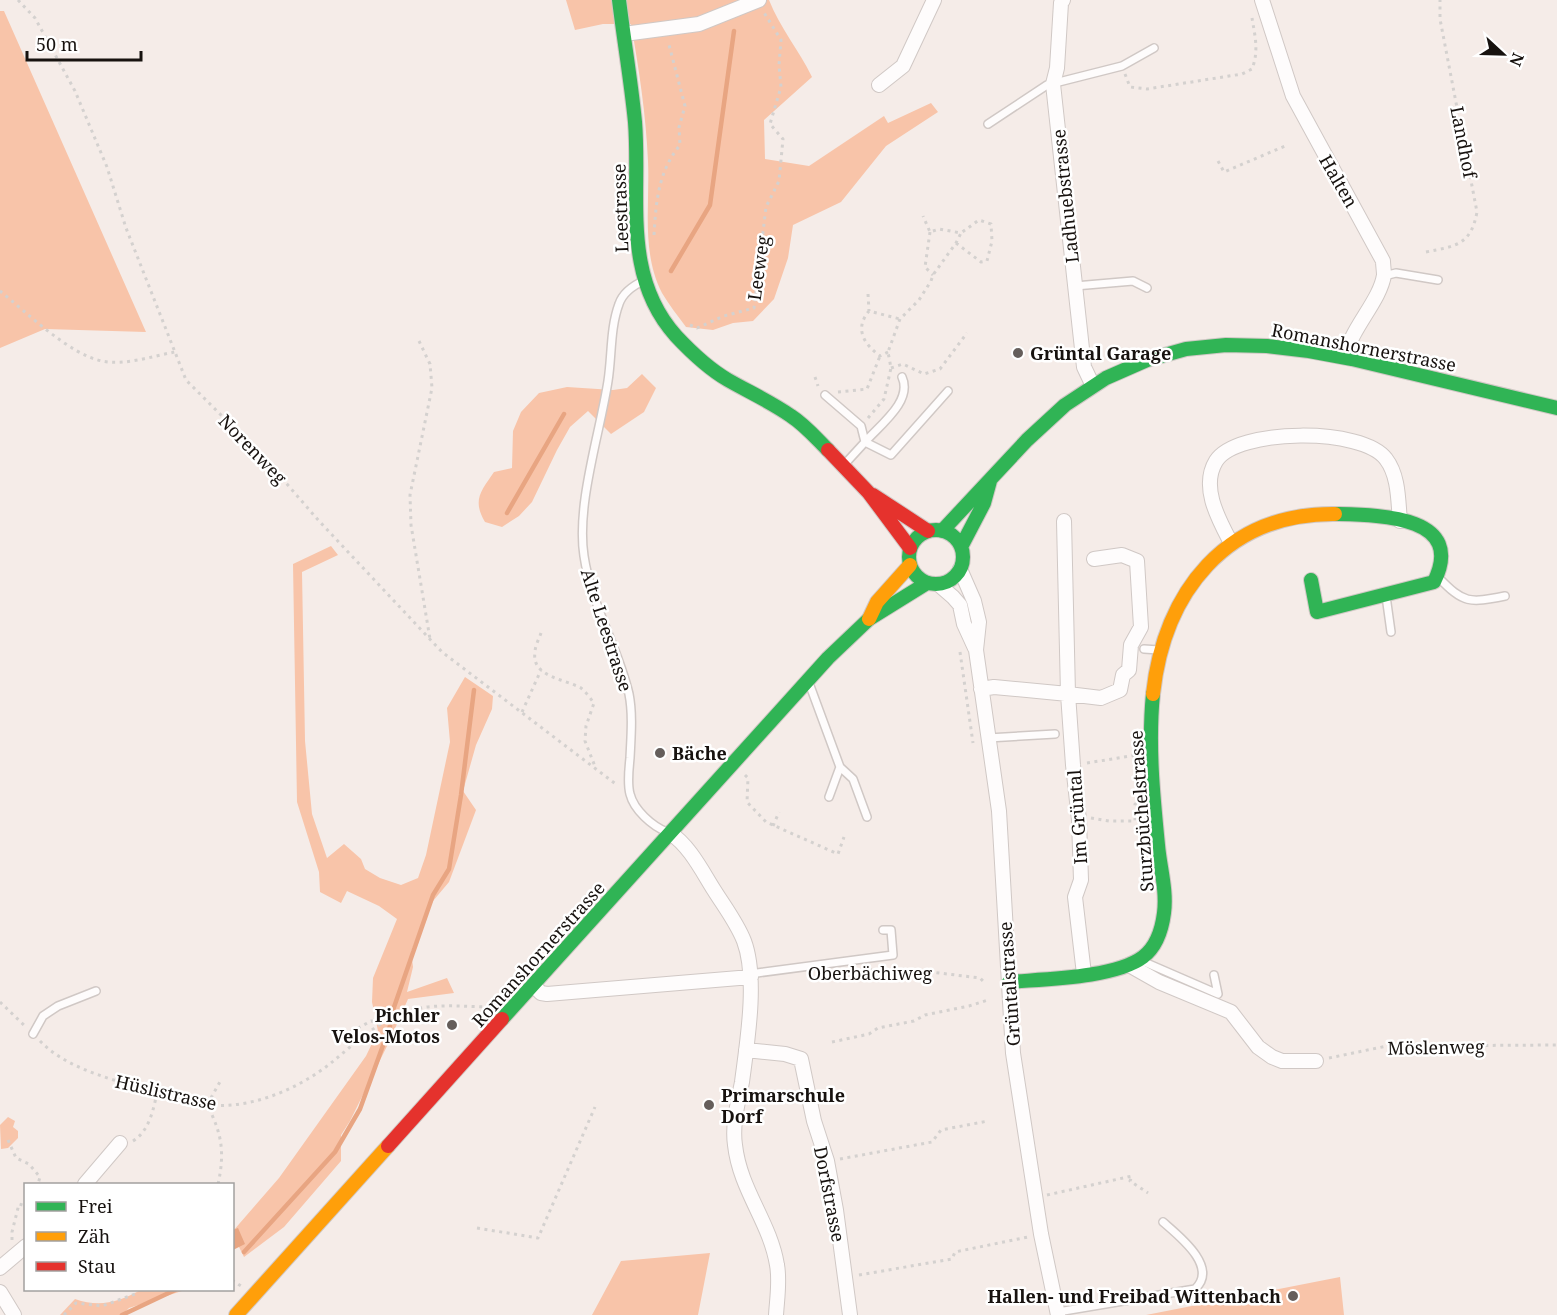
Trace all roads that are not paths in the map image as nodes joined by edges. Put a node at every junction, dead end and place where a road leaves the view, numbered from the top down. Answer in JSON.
{"nodes":[{"id":1,"x":619,"y":0,"type":"edge"},
{"id":2,"x":934,"y":0,"type":"edge"},
{"id":3,"x":1262,"y":0,"type":"edge"},
{"id":4,"x":758,"y":1,"type":"edge"},
{"id":5,"x":1060,"y":1,"type":"edge"},
{"id":6,"x":624,"y":34,"type":"junction"},
{"id":7,"x":1154,"y":48,"type":"dead end"},
{"id":8,"x":1053,"y":84,"type":"junction"},
{"id":9,"x":879,"y":85,"type":"dead end"},
{"id":10,"x":988,"y":123,"type":"dead end"},
{"id":11,"x":1384,"y":276,"type":"junction"},
{"id":12,"x":645,"y":280,"type":"junction"},
{"id":13,"x":1438,"y":280,"type":"dead end"},
{"id":14,"x":1074,"y":286,"type":"junction"},
{"id":15,"x":1147,"y":288,"type":"dead end"},
{"id":16,"x":1345,"y":357,"type":"junction"},
{"id":17,"x":902,"y":376,"type":"dead end"},
{"id":18,"x":1093,"y":386,"type":"junction"},
{"id":19,"x":948,"y":391,"type":"dead end"},
{"id":20,"x":825,"y":395,"type":"road end"},
{"id":21,"x":1557,"y":408,"type":"edge"},
{"id":22,"x":865,"y":442,"type":"junction"},
{"id":23,"x":843,"y":466,"type":"junction"},
{"id":24,"x":990,"y":481,"type":"junction"},
{"id":25,"x":869,"y":493,"type":"junction"},
{"id":26,"x":1064,"y":521,"type":"dead end"},
{"id":27,"x":1400,"y":521,"type":"junction"},
{"id":28,"x":935,"y":531,"type":"junction"},
{"id":29,"x":1231,"y":543,"type":"junction"},
{"id":30,"x":961,"y":547,"type":"junction"},
{"id":31,"x":910,"y":548,"type":"junction"},
{"id":32,"x":1094,"y":559,"type":"dead end"},
{"id":33,"x":910,"y":565,"type":"junction"},
{"id":34,"x":960,"y":569,"type":"junction"},
{"id":35,"x":1437,"y":576,"type":"junction"},
{"id":36,"x":1311,"y":580,"type":"dead end"},
{"id":37,"x":933,"y":584,"type":"junction"},
{"id":38,"x":1386,"y":595,"type":"junction"},
{"id":39,"x":1505,"y":596,"type":"dead end"},
{"id":40,"x":869,"y":619,"type":"junction"},
{"id":41,"x":1391,"y":632,"type":"dead end"},
{"id":42,"x":1144,"y":649,"type":"dead end"},
{"id":43,"x":976,"y":650,"type":"junction"},
{"id":44,"x":1160,"y":650,"type":"junction"},
{"id":45,"x":808,"y":681,"type":"junction"},
{"id":46,"x":981,"y":689,"type":"junction"},
{"id":47,"x":1068,"y":694,"type":"junction"},
{"id":48,"x":1055,"y":734,"type":"dead end"},
{"id":49,"x":988,"y":738,"type":"junction"},
{"id":50,"x":840,"y":767,"type":"junction"},
{"id":51,"x":829,"y":798,"type":"dead end"},
{"id":52,"x":867,"y":817,"type":"dead end"},
{"id":53,"x":670,"y":833,"type":"junction"},
{"id":54,"x":883,"y":930,"type":"dead end"},
{"id":55,"x":1134,"y":962,"type":"junction"},
{"id":56,"x":1084,"y":974,"type":"junction"},
{"id":57,"x":1214,"y":975,"type":"dead end"},
{"id":58,"x":751,"y":977,"type":"junction"},
{"id":59,"x":1009,"y":982,"type":"junction"},
{"id":60,"x":533,"y":986,"type":"junction"},
{"id":61,"x":96,"y":991,"type":"dead end"},
{"id":62,"x":33,"y":1034,"type":"road end"},
{"id":63,"x":746,"y":1050,"type":"junction"},
{"id":64,"x":1316,"y":1061,"type":"road end"},
{"id":65,"x":120,"y":1143,"type":"road end"},
{"id":66,"x":87,"y":1183,"type":"edge"},
{"id":67,"x":1163,"y":1222,"type":"dead end"},
{"id":68,"x":19,"y":1247,"type":"edge"},
{"id":69,"x":0,"y":1268,"type":"edge"},
{"id":70,"x":0,"y":1292,"type":"edge"},
{"id":71,"x":1058,"y":1314,"type":"edge"},
{"id":72,"x":14,"y":1315,"type":"edge"},
{"id":73,"x":236,"y":1315,"type":"edge"},
{"id":74,"x":776,"y":1315,"type":"edge"},
{"id":75,"x":850,"y":1315,"type":"edge"}],
"edges":[{"from":1,"to":6,"type":"main road","name":"Leestrasse"},
{"from":2,"to":9,"type":"street"},
{"from":3,"to":11,"type":"street","name":"Halten"},
{"from":4,"to":6,"type":"street"},
{"from":5,"to":8,"type":"street","name":"Ladhuebstrasse"},
{"from":6,"to":12,"type":"main road","name":"Leestrasse"},
{"from":7,"to":8,"type":"lane"},
{"from":8,"to":10,"type":"lane"},
{"from":8,"to":14,"type":"street","name":"Ladhuebstrasse"},
{"from":11,"to":13,"type":"lane"},
{"from":11,"to":16,"type":"street"},
{"from":12,"to":23,"type":"main road","name":"Leestrasse"},
{"from":12,"to":53,"type":"lane","name":"Alte Leestrasse"},
{"from":14,"to":15,"type":"lane"},
{"from":14,"to":18,"type":"street","name":"Ladhuebstrasse"},
{"from":16,"to":18,"type":"main road","name":"Romanshornerstrasse"},
{"from":16,"to":21,"type":"main road","name":"Romanshornerstrasse"},
{"from":17,"to":22,"type":"lane"},
{"from":18,"to":24,"type":"main road","name":"Romanshornerstrasse"},
{"from":19,"to":22,"type":"lane"},
{"from":20,"to":22,"type":"lane"},
{"from":22,"to":23,"type":"lane"},
{"from":23,"to":25,"type":"main road","name":"Leestrasse"},
{"from":24,"to":28,"type":"main road","name":"Romanshornerstrasse"},
{"from":24,"to":30,"type":"main road","name":"Romanshornerstrasse"},
{"from":25,"to":28,"type":"main road","name":"Leestrasse"},
{"from":25,"to":31,"type":"main road","name":"Leestrasse"},
{"from":26,"to":47,"type":"street","name":"Im Grüntal"},
{"from":27,"to":29,"type":"main road","name":"Sturzbüchelstrasse"},
{"from":27,"to":29,"type":"street"},
{"from":27,"to":35,"type":"main road","name":"Sturzbüchelstrasse"},
{"from":28,"to":30,"type":"main road"},
{"from":28,"to":31,"type":"main road"},
{"from":29,"to":44,"type":"main road","name":"Sturzbüchelstrasse"},
{"from":30,"to":34,"type":"main road"},
{"from":31,"to":33,"type":"main road"},
{"from":32,"to":47,"type":"street"},
{"from":33,"to":37,"type":"main road"},
{"from":33,"to":40,"type":"main road","name":"Romanshornerstrasse"},
{"from":34,"to":37,"type":"main road"},
{"from":34,"to":43,"type":"street","name":"Grüntalstrasse"},
{"from":35,"to":38,"type":"main road"},
{"from":35,"to":39,"type":"lane"},
{"from":36,"to":38,"type":"main road"},
{"from":37,"to":40,"type":"main road","name":"Romanshornerstrasse"},
{"from":37,"to":43,"type":"street","name":"Grüntalstrasse"},
{"from":38,"to":41,"type":"lane"},
{"from":40,"to":45,"type":"main road","name":"Romanshornerstrasse"},
{"from":42,"to":44,"type":"lane"},
{"from":43,"to":46,"type":"street","name":"Grüntalstrasse"},
{"from":44,"to":55,"type":"main road","name":"Sturzbüchelstrasse"},
{"from":45,"to":50,"type":"lane"},
{"from":45,"to":53,"type":"main road","name":"Romanshornerstrasse"},
{"from":46,"to":47,"type":"street"},
{"from":46,"to":49,"type":"street","name":"Grüntalstrasse"},
{"from":47,"to":56,"type":"street","name":"Im Grüntal"},
{"from":48,"to":49,"type":"lane"},
{"from":49,"to":59,"type":"street","name":"Grüntalstrasse"},
{"from":50,"to":51,"type":"lane"},
{"from":50,"to":52,"type":"lane"},
{"from":53,"to":58,"type":"street"},
{"from":53,"to":60,"type":"main road","name":"Romanshornerstrasse"},
{"from":54,"to":58,"type":"lane"},
{"from":55,"to":56,"type":"main road"},
{"from":55,"to":57,"type":"lane"},
{"from":55,"to":64,"type":"street"},
{"from":56,"to":59,"type":"main road"},
{"from":58,"to":60,"type":"street"},
{"from":58,"to":63,"type":"street"},
{"from":59,"to":71,"type":"street","name":"Grüntalstrasse"},
{"from":60,"to":73,"type":"main road","name":"Romanshornerstrasse"},
{"from":61,"to":62,"type":"lane"},
{"from":63,"to":74,"type":"street"},
{"from":63,"to":75,"type":"street","name":"Dorfstrasse"},
{"from":65,"to":66,"type":"street"},
{"from":67,"to":71,"type":"lane"},
{"from":68,"to":69,"type":"street"},
{"from":70,"to":72,"type":"street"}]}
